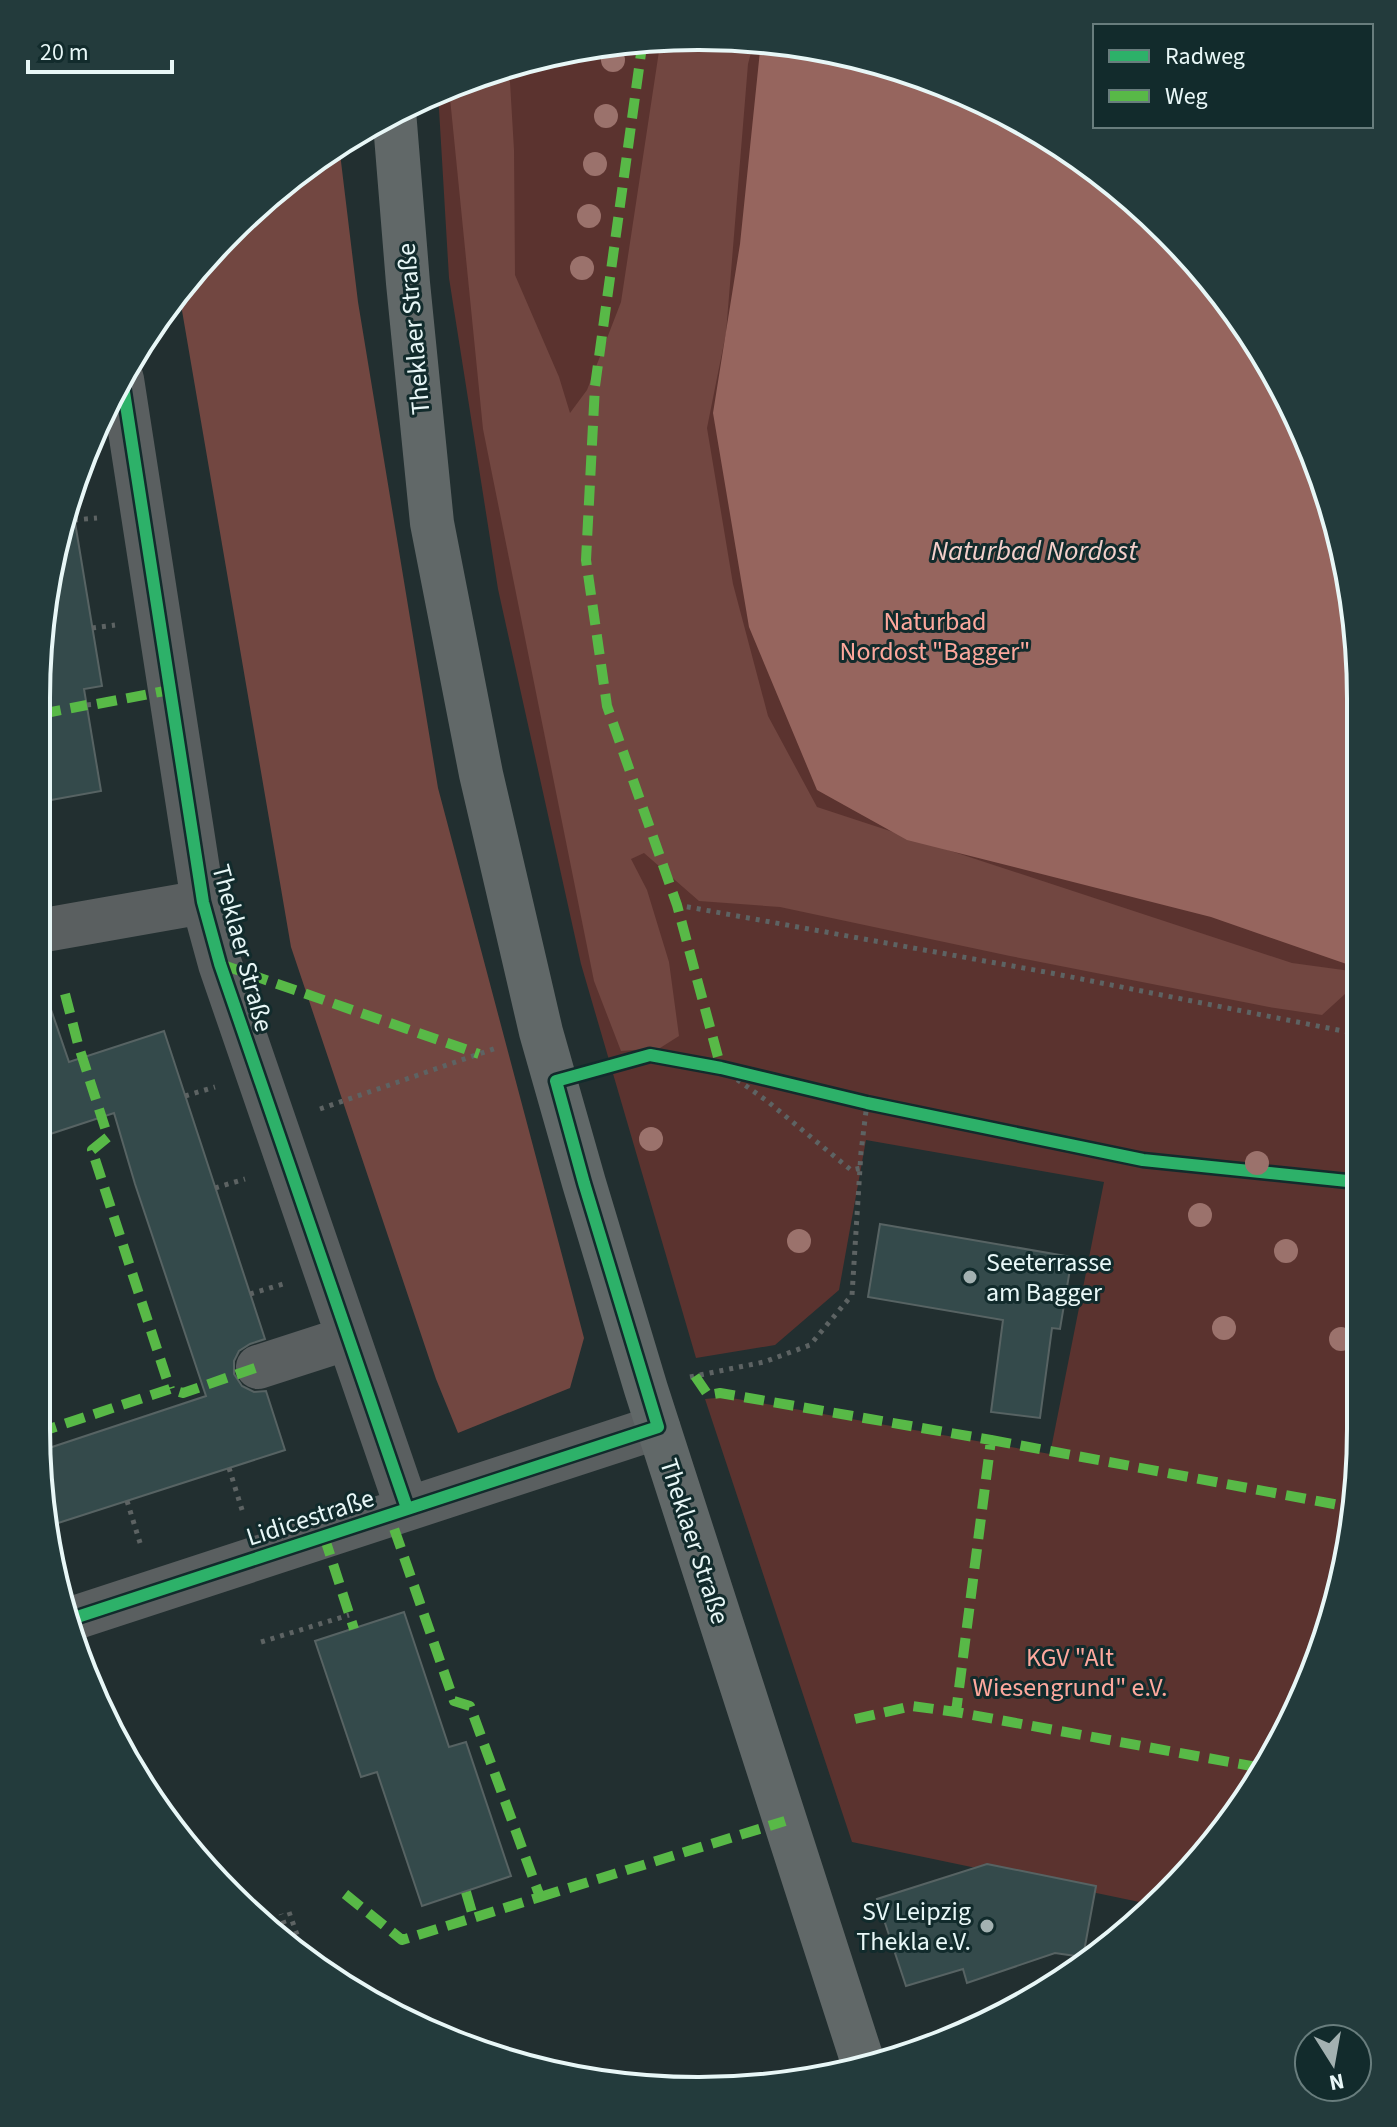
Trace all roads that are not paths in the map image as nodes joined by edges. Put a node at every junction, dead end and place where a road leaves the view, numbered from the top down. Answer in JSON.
{"nodes":[{"id":1,"x":395,"y":126,"type":"edge"},
{"id":2,"x":125,"y":397,"type":"edge"},
{"id":3,"x":203,"y":902,"type":"junction"},
{"id":4,"x":50,"y":929,"type":"edge"},
{"id":5,"x":348,"y":1338,"type":"junction"},
{"id":6,"x":258,"y":1367,"type":"dead end"},
{"id":7,"x":652,"y":1408,"type":"junction"},
{"id":8,"x":407,"y":1508,"type":"junction"},
{"id":9,"x":78,"y":1617,"type":"edge"},
{"id":10,"x":861,"y":2056,"type":"edge"}],
"edges":[{"from":1,"to":7,"type":"main road","name":"Theklaer Straße"},
{"from":2,"to":3,"type":"street","name":"Theklaer Straße"},
{"from":3,"to":4,"type":"street"},
{"from":3,"to":5,"type":"street","name":"Theklaer Straße"},
{"from":5,"to":6,"type":"street"},
{"from":5,"to":8,"type":"street","name":"Theklaer Straße"},
{"from":7,"to":8,"type":"street","name":"Lidicestraße"},
{"from":7,"to":10,"type":"main road","name":"Theklaer Straße"},
{"from":8,"to":9,"type":"street","name":"Lidicestraße"}]}
